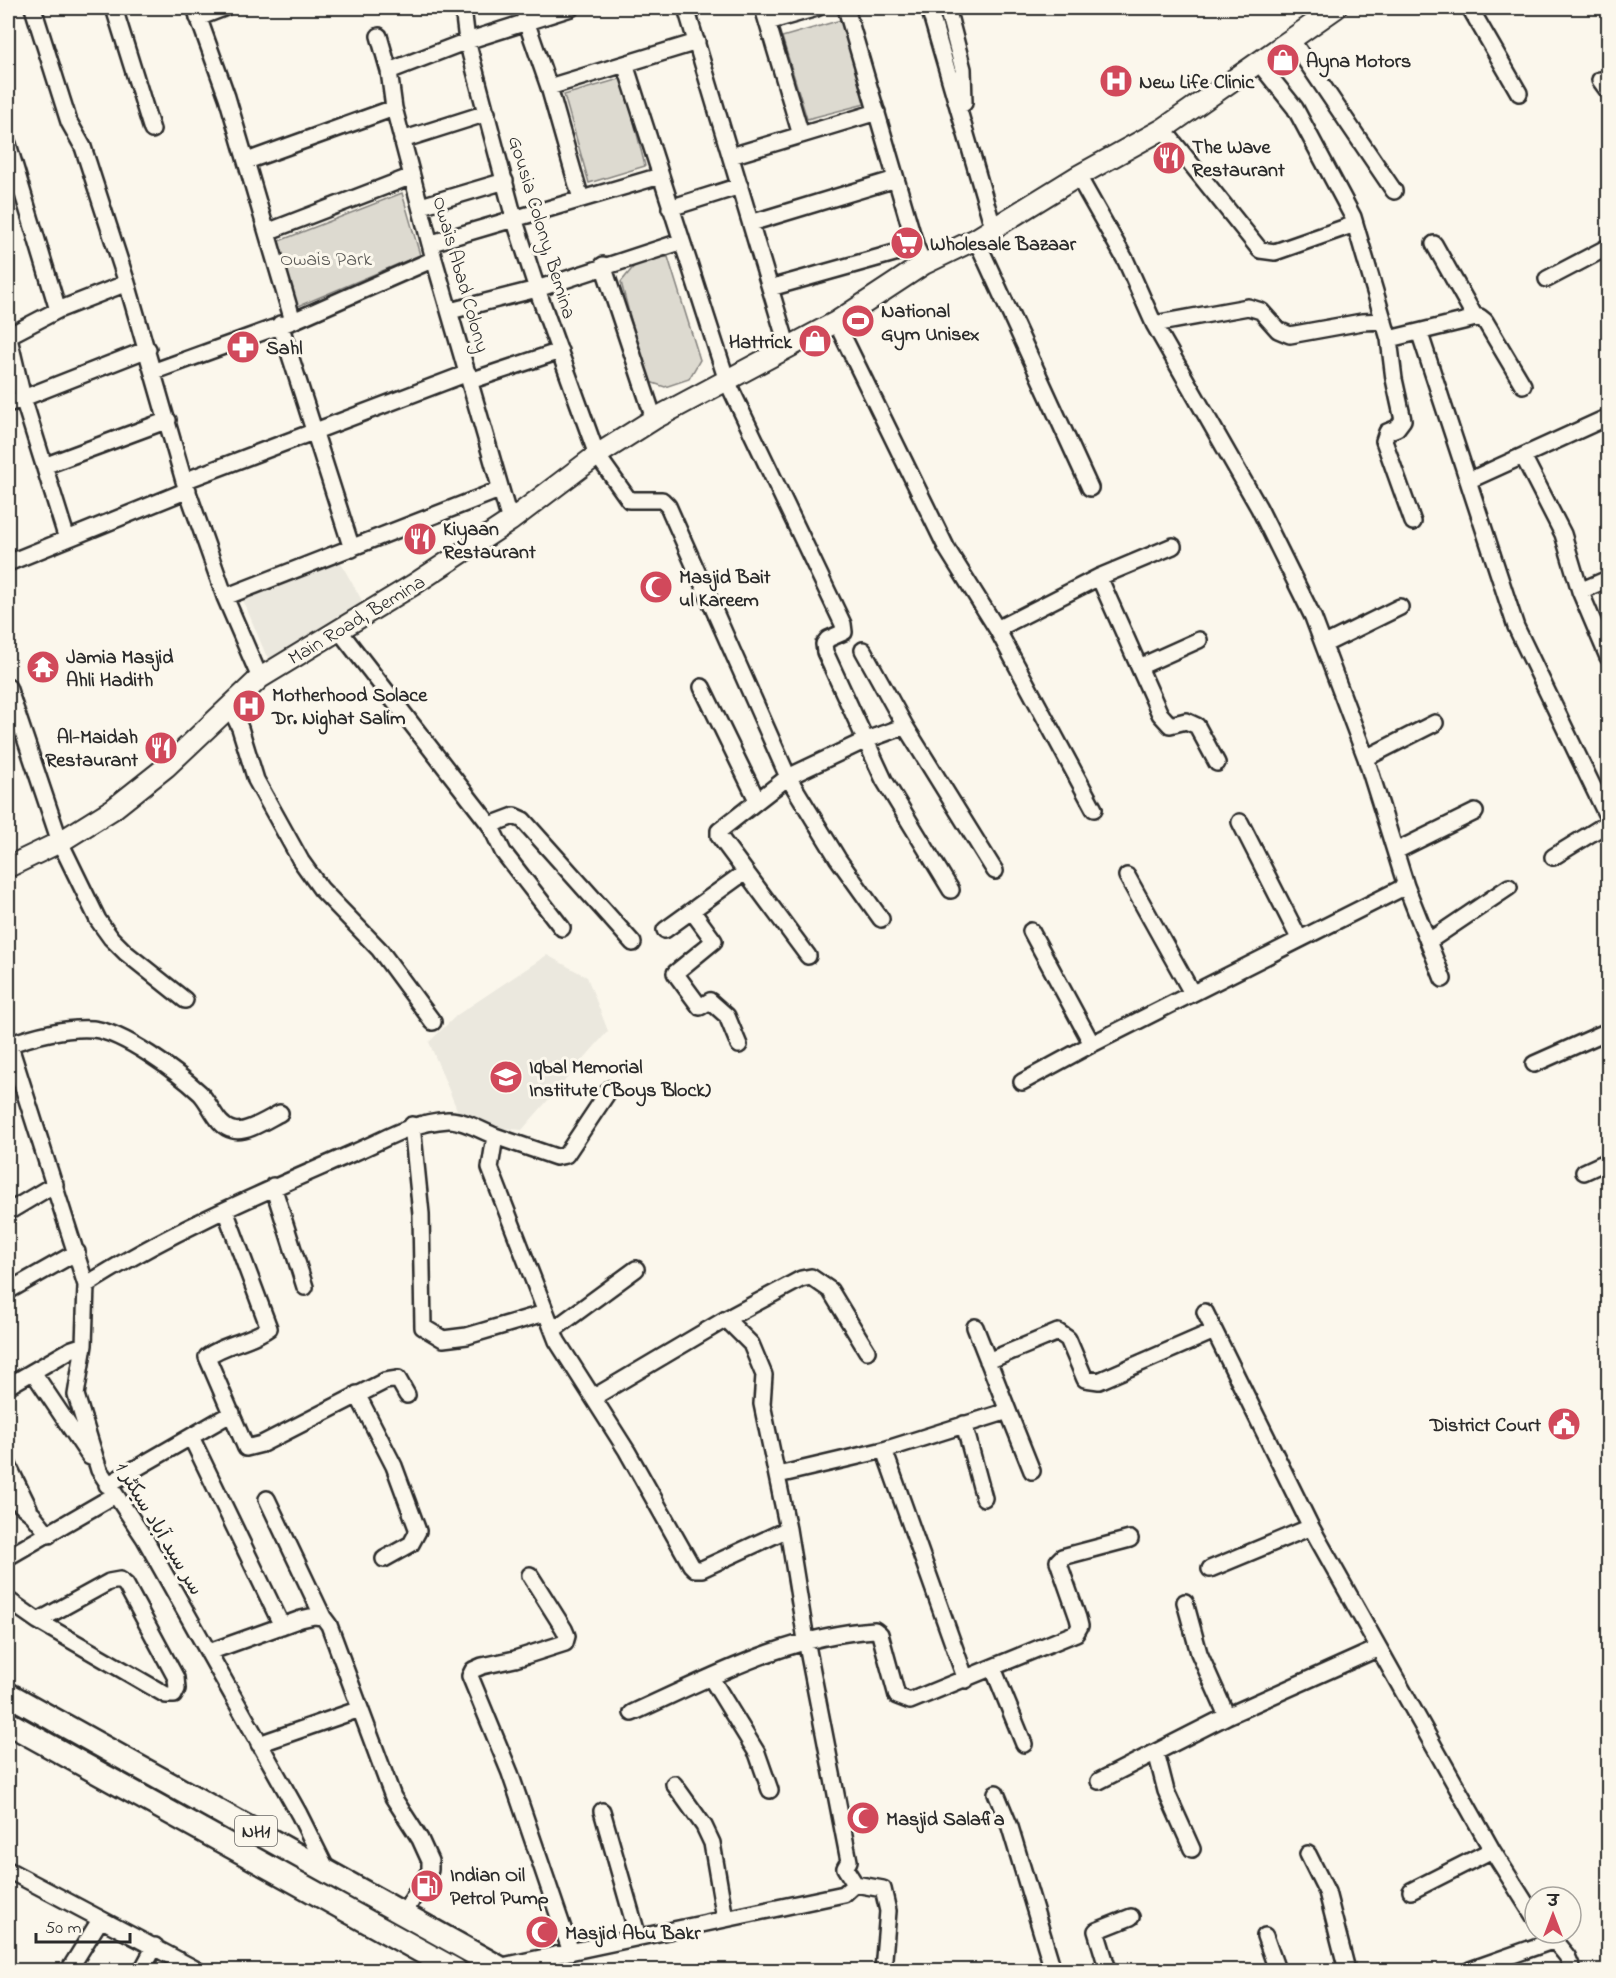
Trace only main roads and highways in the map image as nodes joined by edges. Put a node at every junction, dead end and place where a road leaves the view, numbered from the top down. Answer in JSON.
{"nodes":[{"id":1,"x":1336,"y":8,"type":"edge"},
{"id":2,"x":8,"y":867,"type":"edge"},
{"id":3,"x":8,"y":1694,"type":"edge"},
{"id":4,"x":8,"y":1722,"type":"edge"},
{"id":5,"x":501,"y":1969,"type":"edge"},
{"id":6,"x":455,"y":1971,"type":"edge"}],
"edges":[{"from":1,"to":2,"type":"main road","name":"Main Road, Bemina"},
{"from":3,"to":5,"type":"highway","number":"NH1"},
{"from":4,"to":6,"type":"highway","number":"NH1"}]}
